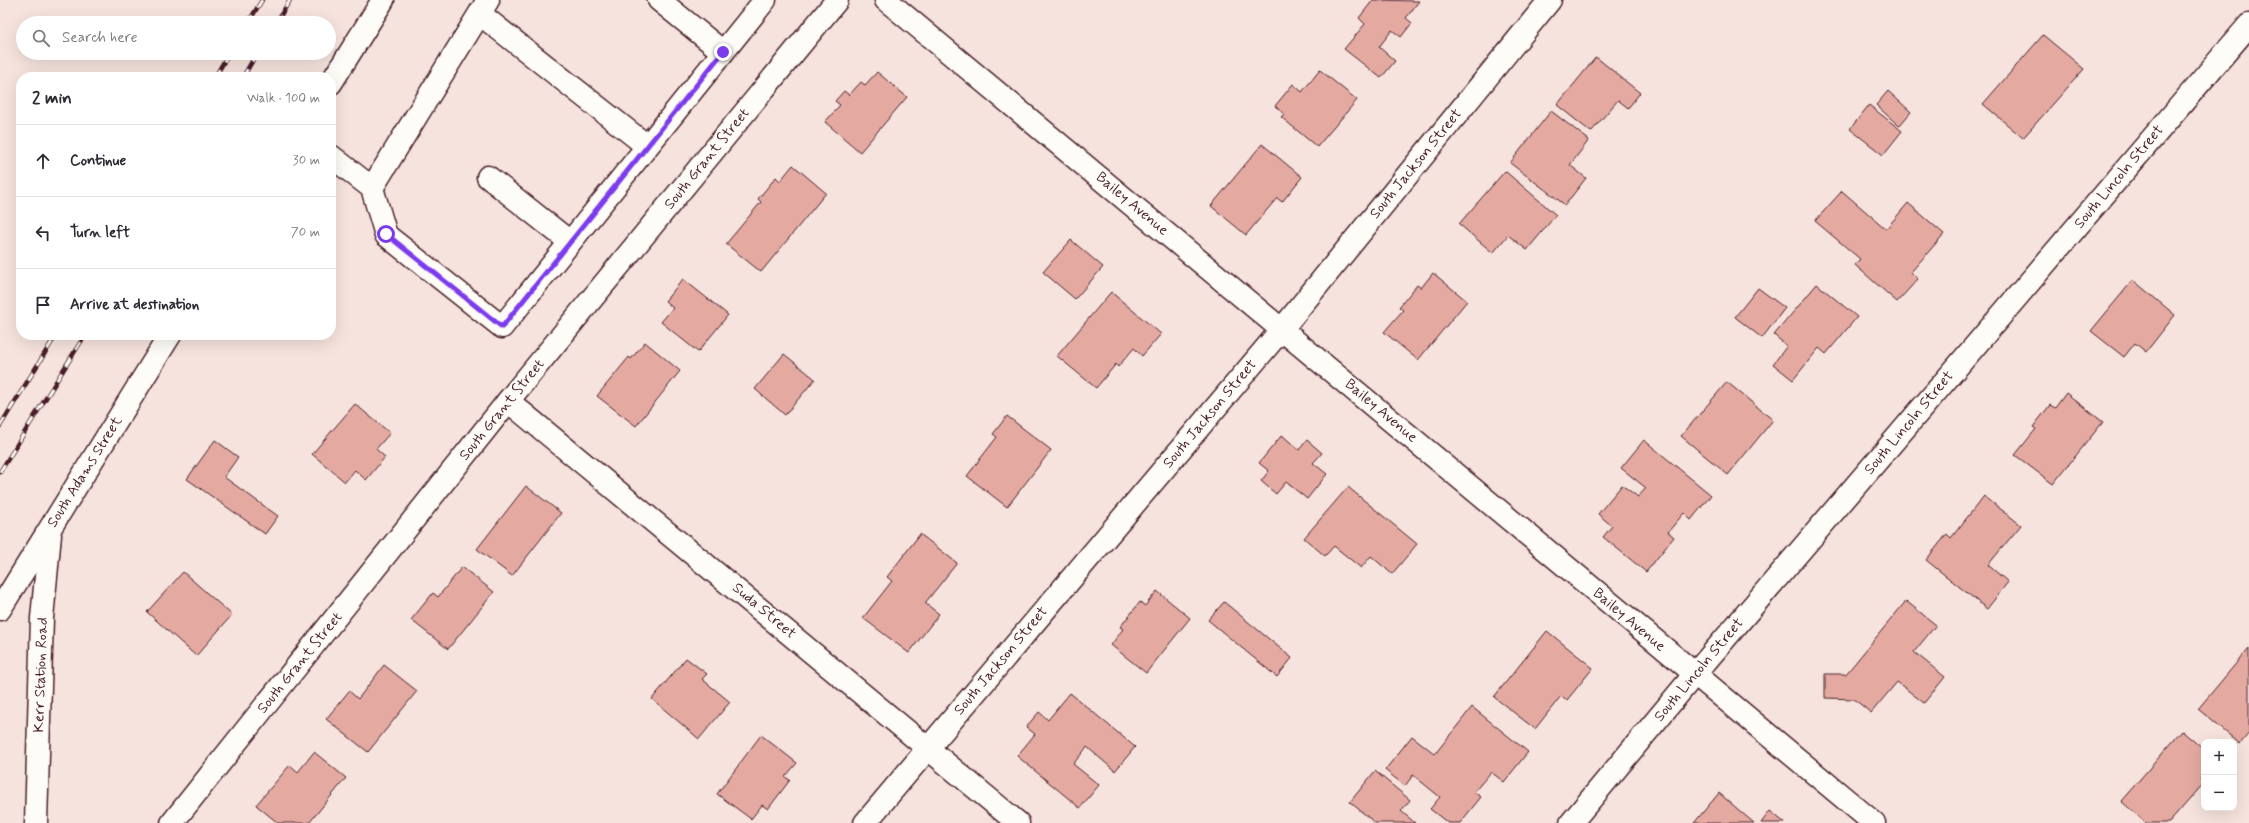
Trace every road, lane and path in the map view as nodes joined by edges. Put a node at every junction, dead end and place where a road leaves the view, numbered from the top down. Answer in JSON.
{"nodes":[{"id":1,"x":383,"y":0,"type":"edge"},
{"id":2,"x":659,"y":0,"type":"edge"},
{"id":3,"x":765,"y":0,"type":"edge"},
{"id":4,"x":837,"y":0,"type":"edge"},
{"id":5,"x":886,"y":0,"type":"edge"},
{"id":6,"x":1550,"y":0,"type":"edge"},
{"id":7,"x":484,"y":7,"type":"edge"},
{"id":8,"x":2249,"y":25,"type":"edge"},
{"id":9,"x":723,"y":52,"type":"junction"},
{"id":10,"x":336,"y":75,"type":"edge"},
{"id":11,"x":647,"y":146,"type":"junction"},
{"id":12,"x":336,"y":160,"type":"edge"},
{"id":13,"x":488,"y":177,"type":"dead end"},
{"id":14,"x":372,"y":188,"type":"junction"},
{"id":15,"x":570,"y":242,"type":"junction"},
{"id":16,"x":1282,"y":329,"type":"junction"},
{"id":17,"x":167,"y":340,"type":"edge"},
{"id":18,"x":508,"y":401,"type":"junction"},
{"id":19,"x":51,"y":528,"type":"junction"},
{"id":20,"x":0,"y":609,"type":"edge"},
{"id":21,"x":1694,"y":675,"type":"junction"},
{"id":22,"x":928,"y":747,"type":"junction"},
{"id":23,"x":36,"y":823,"type":"edge"},
{"id":24,"x":172,"y":823,"type":"edge"},
{"id":25,"x":864,"y":823,"type":"edge"},
{"id":26,"x":1018,"y":823,"type":"edge"},
{"id":27,"x":1571,"y":823,"type":"edge"},
{"id":28,"x":1874,"y":823,"type":"edge"}],
"edges":[{"from":1,"to":10,"type":"street"},
{"from":2,"to":9,"type":"street"},
{"from":3,"to":9,"type":"street"},
{"from":4,"to":18,"type":"street","name":"South Grant Street"},
{"from":5,"to":16,"type":"street","name":"Bailey Avenue"},
{"from":6,"to":16,"type":"street","name":"South Jackson Street"},
{"from":7,"to":11,"type":"street"},
{"from":7,"to":14,"type":"street"},
{"from":8,"to":21,"type":"street","name":"South Lincoln Street"},
{"from":9,"to":11,"type":"street"},
{"from":11,"to":15,"type":"street"},
{"from":12,"to":14,"type":"street"},
{"from":13,"to":15,"type":"street"},
{"from":14,"to":15,"type":"street"},
{"from":16,"to":21,"type":"street","name":"Bailey Avenue"},
{"from":16,"to":22,"type":"street","name":"South Jackson Street"},
{"from":17,"to":19,"type":"street","name":"South Adams Street"},
{"from":18,"to":22,"type":"street","name":"Suda Street"},
{"from":18,"to":24,"type":"street","name":"South Grant Street"},
{"from":19,"to":20,"type":"street","name":"South Adams Street"},
{"from":19,"to":23,"type":"street","name":"Kerr Station Road"},
{"from":21,"to":27,"type":"street","name":"South Lincoln Street"},
{"from":21,"to":28,"type":"street","name":"Bailey Avenue"},
{"from":22,"to":25,"type":"street","name":"South Jackson Street"},
{"from":22,"to":26,"type":"street","name":"Suda Street"}]}
